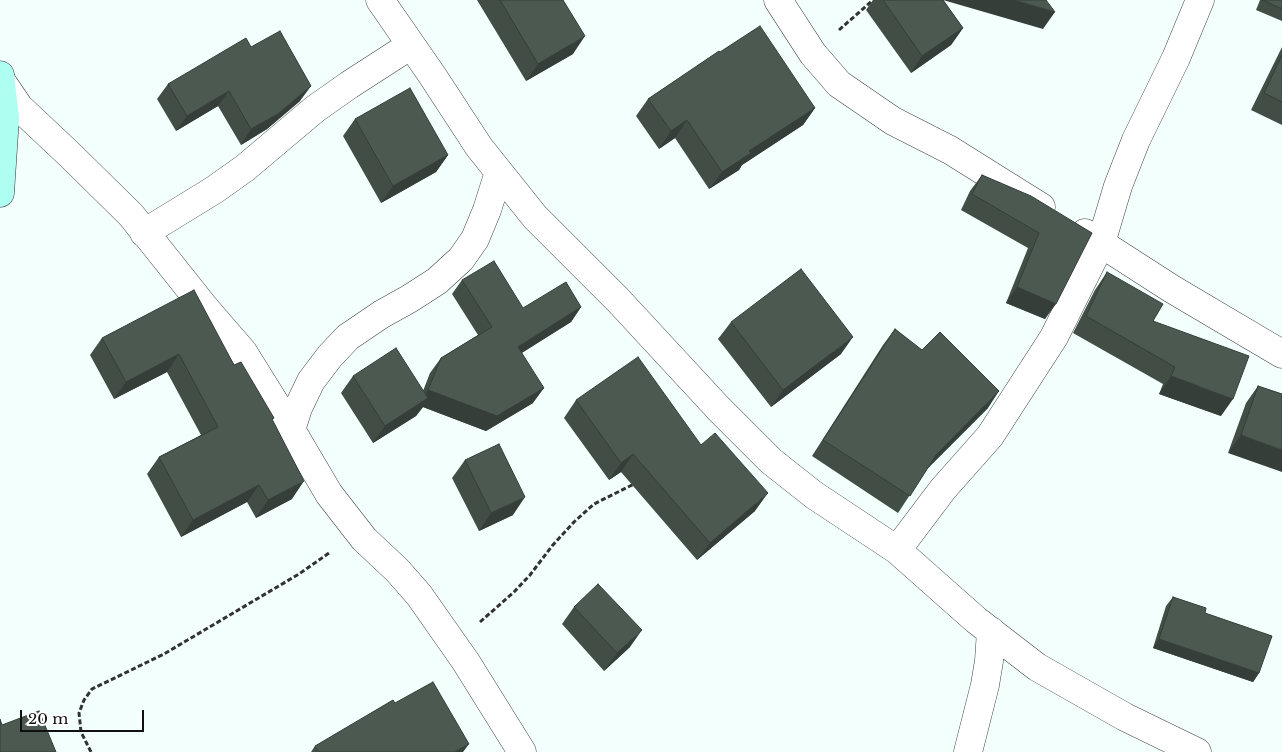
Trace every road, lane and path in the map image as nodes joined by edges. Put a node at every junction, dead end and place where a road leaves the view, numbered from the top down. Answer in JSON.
{"nodes":[{"id":1,"x":380,"y":0,"type":"edge"},
{"id":2,"x":778,"y":0,"type":"edge"},
{"id":3,"x":873,"y":0,"type":"edge"},
{"id":4,"x":1200,"y":0,"type":"edge"},
{"id":5,"x":411,"y":45,"type":"junction"},
{"id":6,"x":812,"y":54,"type":"junction"},
{"id":7,"x":0,"y":77,"type":"edge"},
{"id":8,"x":499,"y":172,"type":"junction"},
{"id":9,"x":0,"y":193,"type":"edge"},
{"id":10,"x":144,"y":232,"type":"junction"},
{"id":11,"x":1101,"y":242,"type":"junction"},
{"id":12,"x":1282,"y":354,"type":"edge"},
{"id":13,"x":291,"y":430,"type":"junction"},
{"id":14,"x":642,"y":480,"type":"edge"},
{"id":15,"x":359,"y":533,"type":"junction"},
{"id":16,"x":897,"y":550,"type":"junction"},
{"id":17,"x":991,"y":631,"type":"junction"},
{"id":18,"x":455,"y":646,"type":"junction"},
{"id":19,"x":91,"y":752,"type":"edge"},
{"id":20,"x":522,"y":752,"type":"edge"},
{"id":21,"x":968,"y":752,"type":"edge"},
{"id":22,"x":1197,"y":752,"type":"edge"}],
"edges":[{"from":1,"to":5,"type":"street"},
{"from":2,"to":6,"type":"street"},
{"from":3,"to":6,"type":"path"},
{"from":4,"to":11,"type":"street"},
{"from":5,"to":8,"type":"street"},
{"from":5,"to":10,"type":"street"},
{"from":6,"to":11,"type":"street"},
{"from":7,"to":9,"type":"main road"},
{"from":7,"to":10,"type":"street"},
{"from":8,"to":13,"type":"street"},
{"from":8,"to":16,"type":"street"},
{"from":10,"to":13,"type":"street"},
{"from":11,"to":12,"type":"street"},
{"from":11,"to":16,"type":"street"},
{"from":13,"to":15,"type":"street"},
{"from":14,"to":18,"type":"path"},
{"from":15,"to":18,"type":"street"},
{"from":15,"to":19,"type":"path"},
{"from":16,"to":17,"type":"street"},
{"from":17,"to":21,"type":"street"},
{"from":17,"to":22,"type":"street"},
{"from":18,"to":20,"type":"street"}]}
